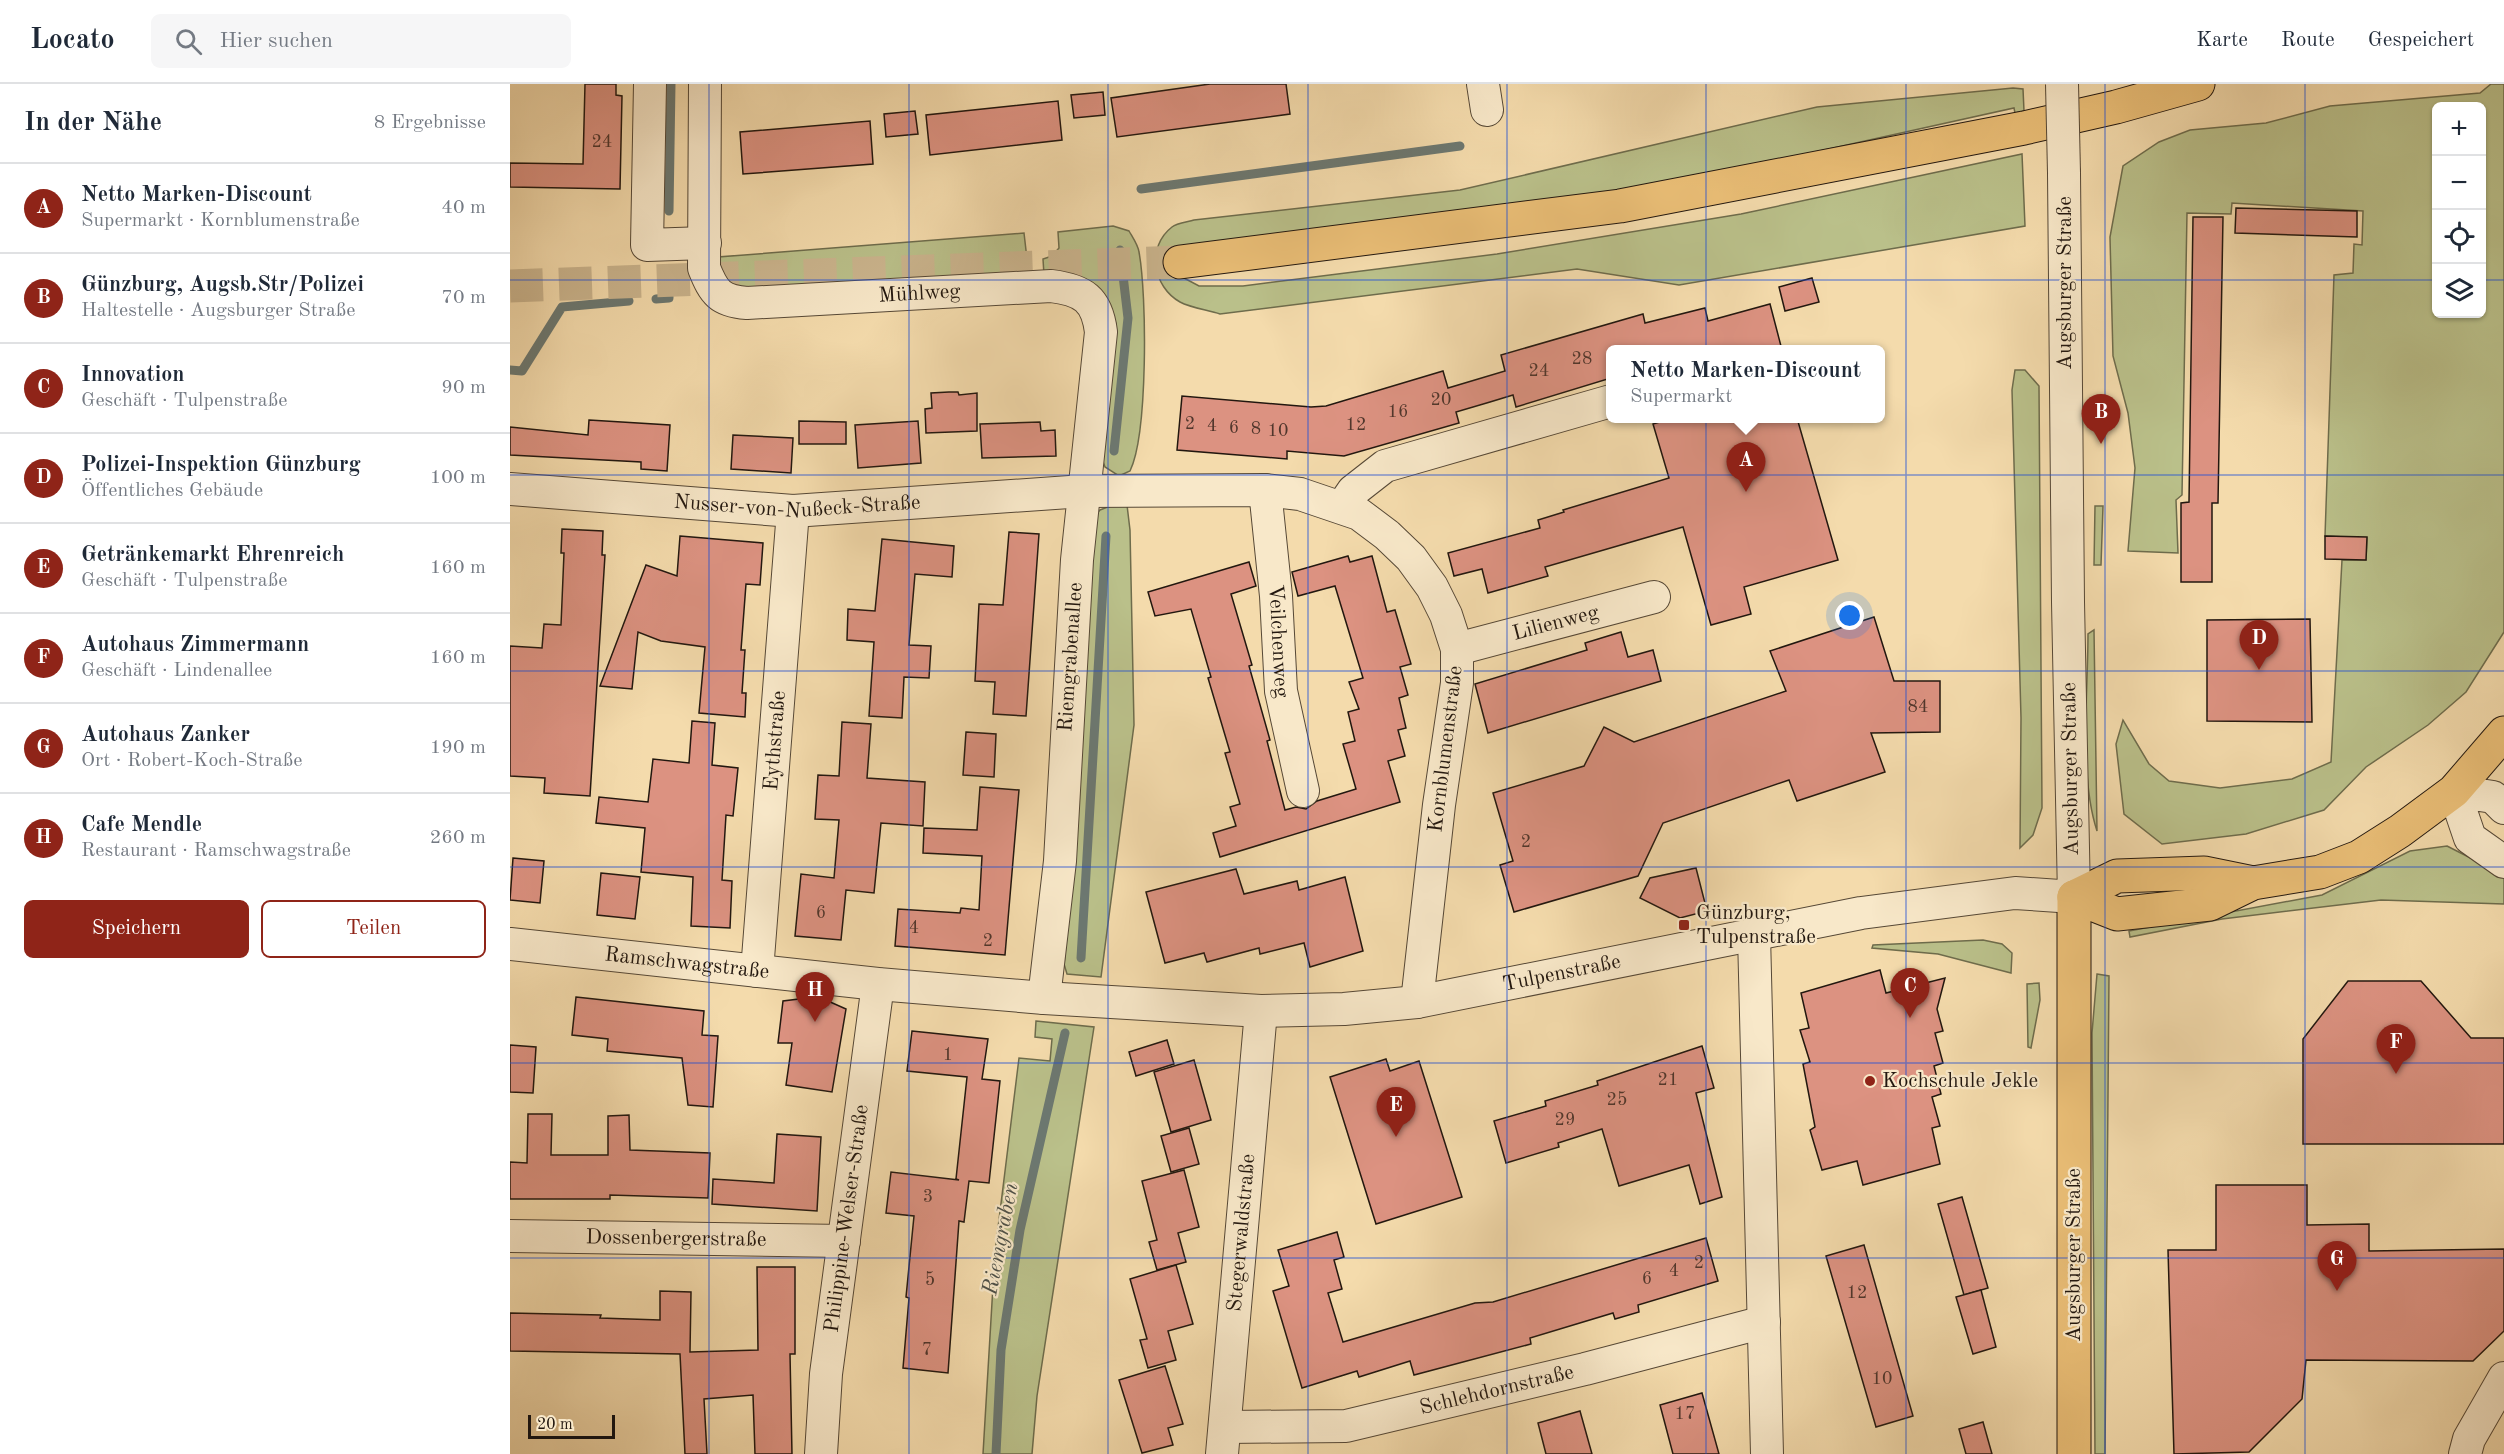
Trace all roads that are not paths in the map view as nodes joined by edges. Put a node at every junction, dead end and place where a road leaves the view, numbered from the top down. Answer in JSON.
{"nodes":[{"id":1,"x":650,"y":84,"type":"edge"},
{"id":2,"x":705,"y":84,"type":"edge"},
{"id":3,"x":2062,"y":84,"type":"edge"},
{"id":4,"x":2198,"y":84,"type":"edge"},
{"id":5,"x":705,"y":243,"type":"junction"},
{"id":6,"x":1180,"y":262,"type":"tunnel mouth"},
{"id":7,"x":1099,"y":316,"type":"joint"},
{"id":8,"x":1606,"y":402,"type":"edge"},
{"id":9,"x":510,"y":489,"type":"edge"},
{"id":10,"x":1265,"y":490,"type":"junction"},
{"id":11,"x":1084,"y":491,"type":"junction"},
{"id":12,"x":1342,"y":507,"type":"junction"},
{"id":13,"x":793,"y":511,"type":"junction"},
{"id":14,"x":1653,"y":597,"type":"dead end"},
{"id":15,"x":1457,"y":649,"type":"junction"},
{"id":16,"x":2504,"y":733,"type":"edge"},
{"id":17,"x":2454,"y":790,"type":"junction"},
{"id":18,"x":1303,"y":791,"type":"dead end"},
{"id":19,"x":2504,"y":808,"type":"edge"},
{"id":20,"x":2504,"y":862,"type":"edge"},
{"id":21,"x":2074,"y":897,"type":"junction"},
{"id":22,"x":1754,"y":935,"type":"junction"},
{"id":23,"x":510,"y":944,"type":"edge"},
{"id":24,"x":757,"y":971,"type":"junction"},
{"id":25,"x":878,"y":984,"type":"junction"},
{"id":26,"x":1044,"y":998,"type":"junction"},
{"id":27,"x":1418,"y":1002,"type":"junction"},
{"id":28,"x":1261,"y":1011,"type":"junction"},
{"id":29,"x":510,"y":1236,"type":"edge"},
{"id":30,"x":843,"y":1240,"type":"junction"},
{"id":31,"x":1764,"y":1322,"type":"junction"},
{"id":32,"x":2504,"y":1378,"type":"edge"},
{"id":33,"x":1224,"y":1440,"type":"edge"},
{"id":34,"x":820,"y":1454,"type":"edge"},
{"id":35,"x":1767,"y":1454,"type":"edge"},
{"id":36,"x":2074,"y":1454,"type":"edge"},
{"id":37,"x":2465,"y":1454,"type":"edge"}],
"edges":[{"from":1,"to":5,"type":"street"},
{"from":2,"to":5,"type":"street"},
{"from":3,"to":21,"type":"street","name":"Augsburger Straße","bridge":true},
{"from":4,"to":6,"type":"main road"},
{"from":5,"to":7,"type":"street","name":"Mühlweg"},
{"from":7,"to":11,"type":"street","name":"Riemgrabenallee"},
{"from":8,"to":12,"type":"street"},
{"from":9,"to":13,"type":"street","name":"Nusser-von-Nußeck-Straße"},
{"from":10,"to":11,"type":"street","name":"Kornblumenstraße"},
{"from":10,"to":12,"type":"street","name":"Kornblumenstraße"},
{"from":10,"to":18,"type":"street","name":"Veilchenweg"},
{"from":11,"to":13,"type":"street","name":"Nusser-von-Nußeck-Straße"},
{"from":11,"to":26,"type":"street","name":"Riemgrabenallee"},
{"from":12,"to":15,"type":"street","name":"Kornblumenstraße"},
{"from":13,"to":24,"type":"street","name":"Eythstraße"},
{"from":14,"to":15,"type":"street","name":"Lilienweg"},
{"from":15,"to":27,"type":"street","name":"Kornblumenstraße"},
{"from":16,"to":17,"type":"main road"},
{"from":17,"to":19,"type":"street"},
{"from":17,"to":20,"type":"street"},
{"from":17,"to":21,"type":"main road"},
{"from":21,"to":22,"type":"street","name":"Tulpenstraße"},
{"from":21,"to":36,"type":"main road","name":"Augsburger Straße"},
{"from":22,"to":27,"type":"street","name":"Tulpenstraße"},
{"from":22,"to":31,"type":"street"},
{"from":23,"to":24,"type":"street","name":"Ramschwagstraße"},
{"from":24,"to":25,"type":"street","name":"Ramschwagstraße"},
{"from":25,"to":26,"type":"street","name":"Ramschwagstraße"},
{"from":25,"to":30,"type":"street","name":"Philippine-Welser-Straße"},
{"from":26,"to":28,"type":"street","name":"Tulpenstraße"},
{"from":27,"to":28,"type":"street","name":"Tulpenstraße"},
{"from":28,"to":33,"type":"street","name":"Stegerwaldstraße"},
{"from":29,"to":30,"type":"street","name":"Dossenbergerstraße"},
{"from":30,"to":34,"type":"street","name":"Philippine-Welser-Straße"},
{"from":31,"to":33,"type":"street","name":"Schlehdornstraße"},
{"from":31,"to":35,"type":"street"},
{"from":32,"to":37,"type":"street"}]}
